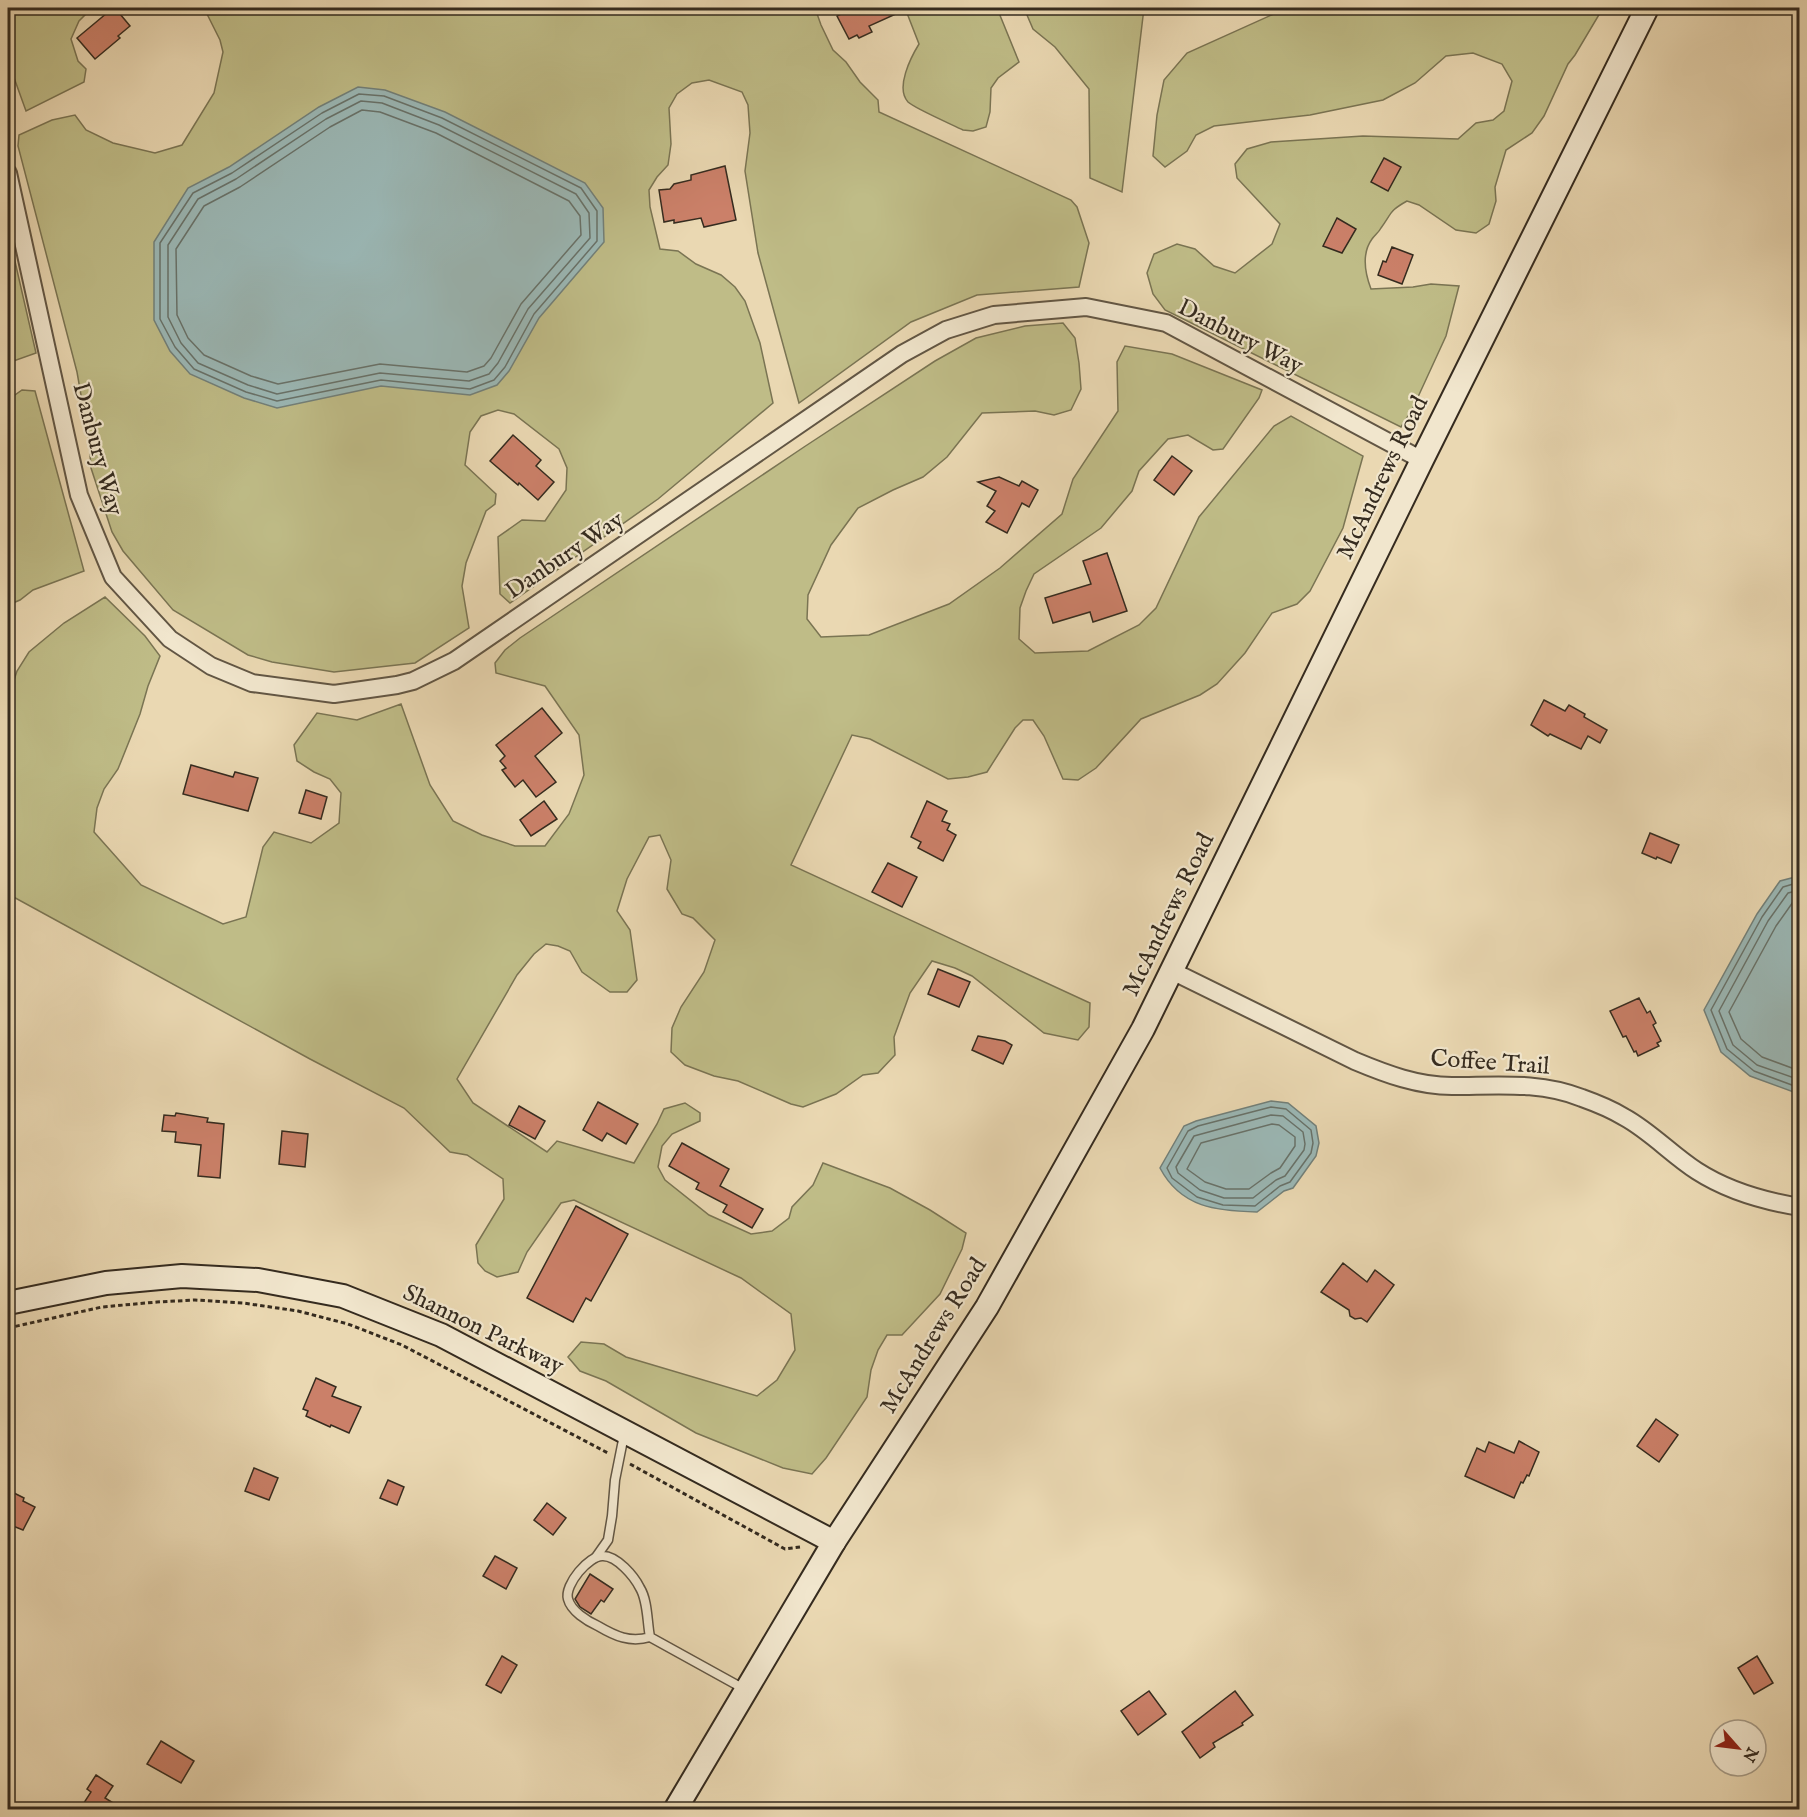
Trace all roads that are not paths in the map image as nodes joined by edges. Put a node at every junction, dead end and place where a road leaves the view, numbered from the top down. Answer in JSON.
{"nodes":[{"id":1,"x":1647,"y":8,"type":"edge"},
{"id":2,"x":8,"y":173,"type":"edge"},
{"id":3,"x":1422,"y":460,"type":"junction"},
{"id":4,"x":1172,"y":971,"type":"junction"},
{"id":5,"x":1800,"y":1207,"type":"edge"},
{"id":6,"x":8,"y":1303,"type":"edge"},
{"id":7,"x":624,"y":1431,"type":"junction"},
{"id":8,"x":834,"y":1542,"type":"junction"},
{"id":9,"x":596,"y":1557,"type":"junction"},
{"id":10,"x":650,"y":1638,"type":"junction"},
{"id":11,"x":746,"y":1690,"type":"junction"},
{"id":12,"x":675,"y":1809,"type":"edge"}],
"edges":[{"from":1,"to":3,"type":"main road","name":"McAndrews Road"},
{"from":2,"to":3,"type":"street","name":"Danbury Way"},
{"from":3,"to":4,"type":"main road","name":"McAndrews Road"},
{"from":4,"to":5,"type":"street","name":"Coffee Trail"},
{"from":4,"to":8,"type":"main road","name":"McAndrews Road"},
{"from":6,"to":7,"type":"main road","name":"Shannon Parkway"},
{"from":7,"to":8,"type":"main road","name":"Shannon Parkway"},
{"from":7,"to":9,"type":"lane"},
{"from":8,"to":11,"type":"main road","name":"McAndrews Road"},
{"from":9,"to":10,"type":"lane"},
{"from":9,"to":10,"type":"lane"},
{"from":10,"to":11,"type":"lane"},
{"from":11,"to":12,"type":"main road","name":"McAndrews Road"}]}
